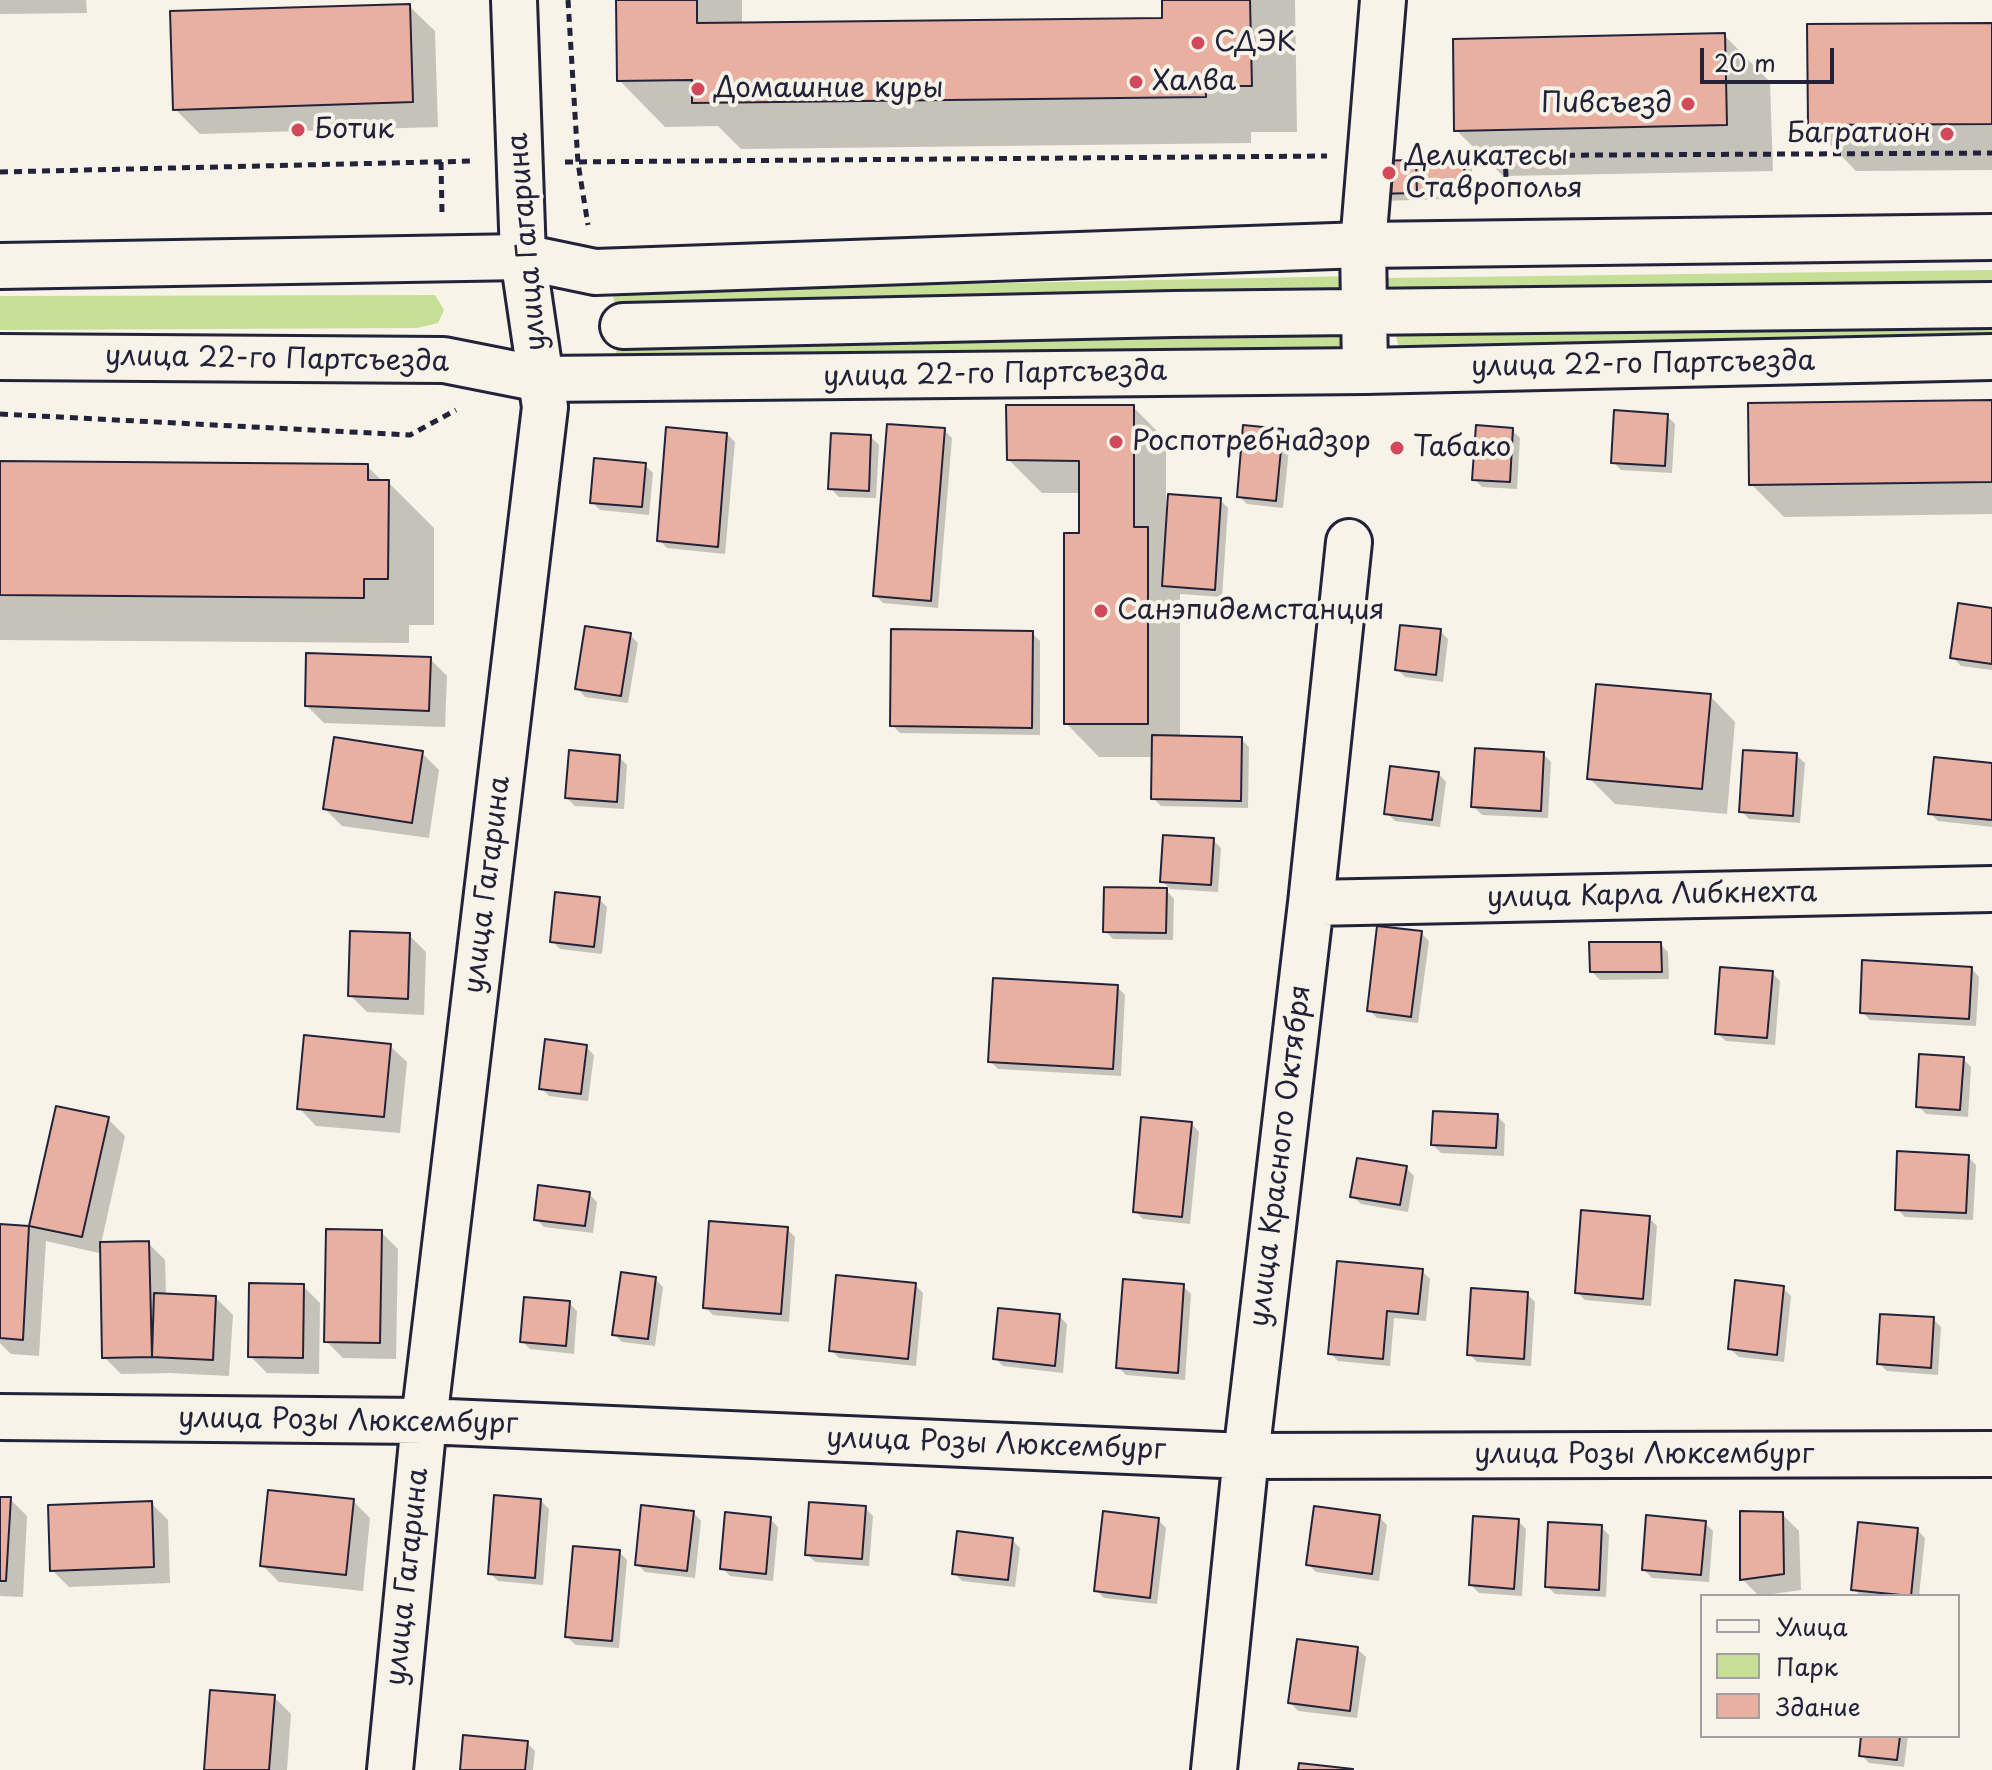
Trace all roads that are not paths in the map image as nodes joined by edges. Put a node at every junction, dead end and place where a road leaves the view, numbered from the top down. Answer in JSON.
{"nodes":[{"id":1,"x":514,"y":0,"type":"edge"},
{"id":2,"x":1383,"y":0,"type":"edge"},
{"id":3,"x":1992,"y":237,"type":"edge"},
{"id":4,"x":1363,"y":245,"type":"junction"},
{"id":5,"x":523,"y":257,"type":"junction"},
{"id":6,"x":0,"y":266,"type":"edge"},
{"id":7,"x":1992,"y":305,"type":"edge"},
{"id":8,"x":1363,"y":312,"type":"junction"},
{"id":9,"x":623,"y":326,"type":"dead end"},
{"id":10,"x":0,"y":357,"type":"edge"},
{"id":11,"x":1992,"y":357,"type":"edge"},
{"id":12,"x":1365,"y":371,"type":"junction"},
{"id":13,"x":540,"y":379,"type":"junction"},
{"id":14,"x":1349,"y":542,"type":"dead end"},
{"id":15,"x":1992,"y":889,"type":"edge"},
{"id":16,"x":1311,"y":903,"type":"junction"},
{"id":17,"x":0,"y":1417,"type":"edge"},
{"id":18,"x":424,"y":1421,"type":"junction"},
{"id":19,"x":1992,"y":1454,"type":"edge"},
{"id":20,"x":1246,"y":1456,"type":"junction"},
{"id":21,"x":390,"y":1770,"type":"edge"},
{"id":22,"x":1214,"y":1770,"type":"edge"}],
"edges":[{"from":1,"to":5,"type":"street","name":"улица Гагарина"},
{"from":2,"to":4,"type":"street"},
{"from":3,"to":4,"type":"street"},
{"from":4,"to":5,"type":"street"},
{"from":4,"to":8,"type":"street"},
{"from":5,"to":6,"type":"street"},
{"from":5,"to":13,"type":"street","name":"улица Гагарина"},
{"from":7,"to":8,"type":"street"},
{"from":8,"to":9,"type":"street"},
{"from":8,"to":12,"type":"street"},
{"from":10,"to":13,"type":"street","name":"улица 22-го Партсъезда"},
{"from":11,"to":12,"type":"street","name":"улица 22-го Партсъезда"},
{"from":12,"to":13,"type":"street","name":"улица 22-го Партсъезда"},
{"from":13,"to":18,"type":"street","name":"улица Гагарина"},
{"from":14,"to":16,"type":"street","name":"улица Красного Октября"},
{"from":15,"to":16,"type":"street","name":"улица Карла Либкнехта"},
{"from":16,"to":20,"type":"street","name":"улица Красного Октября"},
{"from":17,"to":18,"type":"street","name":"улица Розы Люксембург"},
{"from":18,"to":20,"type":"street","name":"улица Розы Люксембург"},
{"from":18,"to":21,"type":"street","name":"улица Гагарина"},
{"from":19,"to":20,"type":"street","name":"улица Розы Люксембург"},
{"from":20,"to":22,"type":"street","name":"улица Красного Октября"}]}
